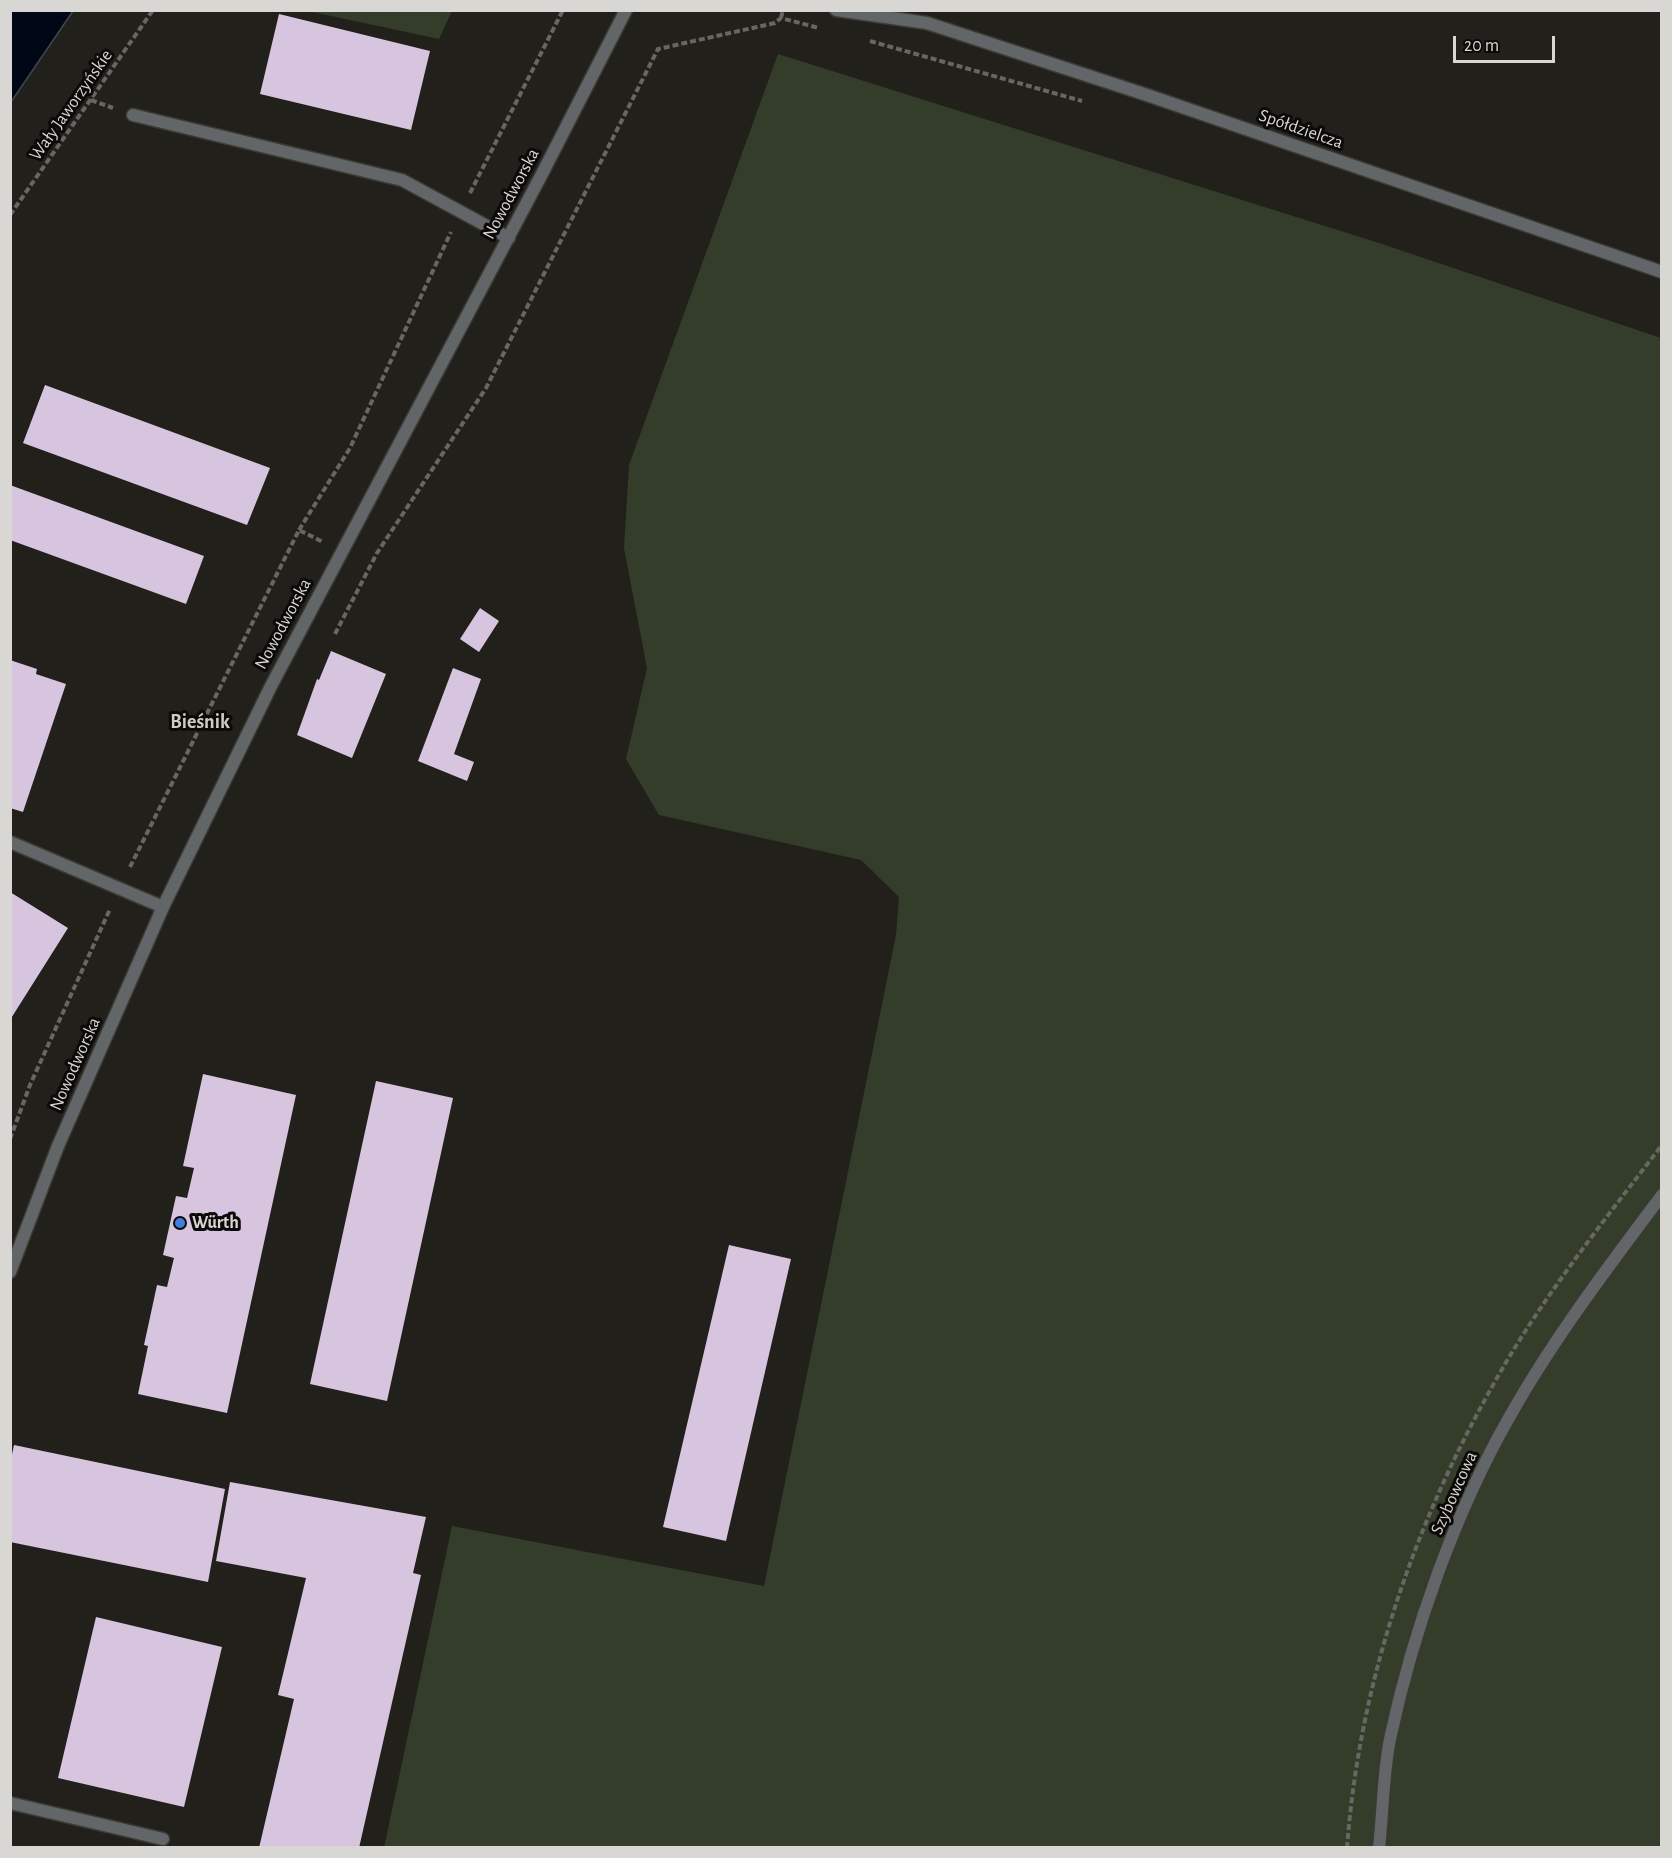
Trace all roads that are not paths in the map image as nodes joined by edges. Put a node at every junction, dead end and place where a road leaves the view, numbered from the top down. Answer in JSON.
{"nodes":[{"id":1,"x":626,"y":10,"type":"edge"},
{"id":2,"x":836,"y":10,"type":"edge"},
{"id":3,"x":906,"y":10,"type":"edge"},
{"id":4,"x":927,"y":23,"type":"junction"},
{"id":5,"x":133,"y":115,"type":"dead end"},
{"id":6,"x":508,"y":238,"type":"junction"},
{"id":7,"x":1662,"y":272,"type":"edge"},
{"id":8,"x":10,"y":842,"type":"edge"},
{"id":9,"x":163,"y":907,"type":"junction"},
{"id":10,"x":1662,"y":1195,"type":"edge"},
{"id":11,"x":10,"y":1272,"type":"edge"},
{"id":12,"x":10,"y":1803,"type":"edge"},
{"id":13,"x":163,"y":1839,"type":"dead end"},
{"id":14,"x":1379,"y":1848,"type":"edge"}],
"edges":[{"from":1,"to":6,"type":"street","name":"Nowodworska"},
{"from":2,"to":4,"type":"street","name":"Spółdzielcza"},
{"from":3,"to":4,"type":"street","name":"Spółdzielcza"},
{"from":4,"to":7,"type":"street","name":"Spółdzielcza"},
{"from":5,"to":6,"type":"street"},
{"from":6,"to":9,"type":"street","name":"Nowodworska"},
{"from":8,"to":9,"type":"street"},
{"from":9,"to":11,"type":"street","name":"Nowodworska"},
{"from":10,"to":14,"type":"street","name":"Szybowcowa"},
{"from":12,"to":13,"type":"street"}]}
